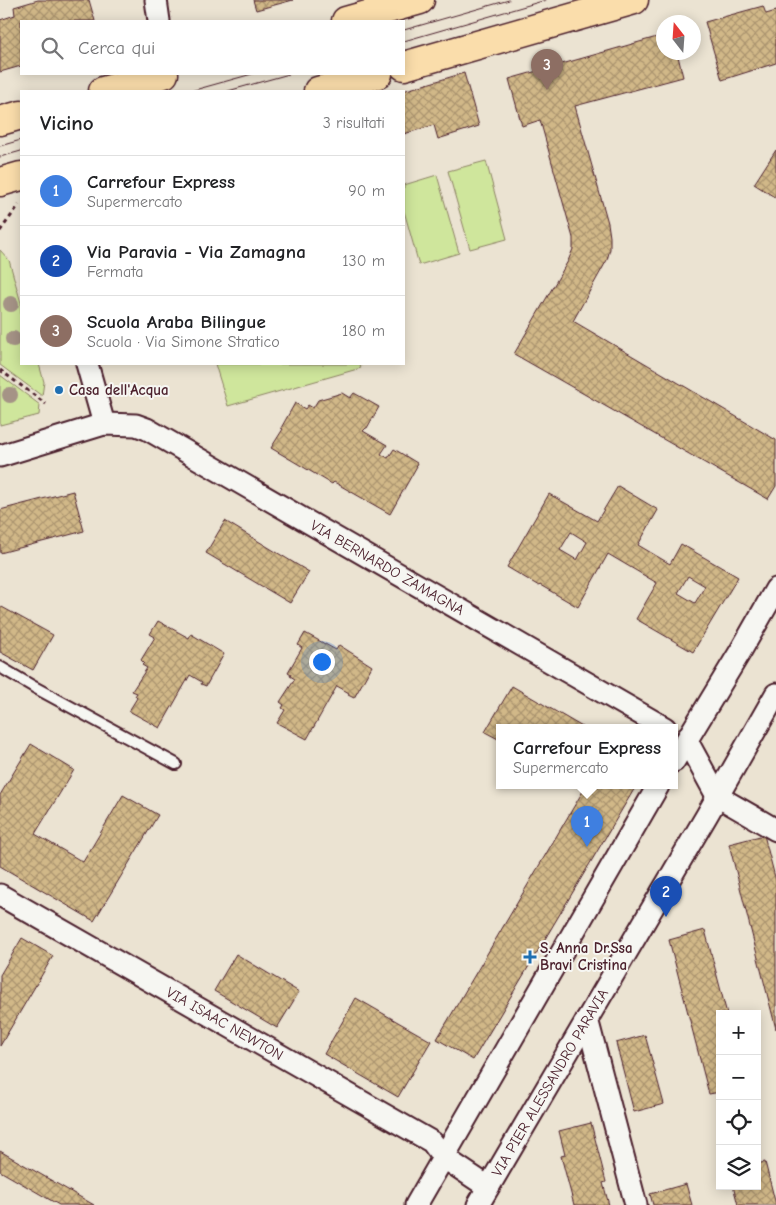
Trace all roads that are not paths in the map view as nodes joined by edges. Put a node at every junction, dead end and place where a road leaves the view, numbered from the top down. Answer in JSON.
{"nodes":[{"id":1,"x":156,"y":0,"type":"edge"},
{"id":2,"x":420,"y":0,"type":"edge"},
{"id":3,"x":634,"y":0,"type":"edge"},
{"id":4,"x":159,"y":20,"type":"edge"},
{"id":5,"x":350,"y":20,"type":"edge"},
{"id":6,"x":405,"y":66,"type":"edge"},
{"id":7,"x":160,"y":75,"type":"edge"},
{"id":8,"x":374,"y":75,"type":"edge"},
{"id":9,"x":107,"y":90,"type":"edge"},
{"id":10,"x":322,"y":90,"type":"edge"},
{"id":11,"x":20,"y":115,"type":"edge"},
{"id":12,"x":0,"y":121,"type":"edge"},
{"id":13,"x":20,"y":176,"type":"edge"},
{"id":14,"x":0,"y":182,"type":"edge"},
{"id":15,"x":87,"y":365,"type":"edge"},
{"id":16,"x":104,"y":424,"type":"junction"},
{"id":17,"x":0,"y":456,"type":"edge"},
{"id":18,"x":776,"y":589,"type":"edge"},
{"id":19,"x":0,"y":667,"type":"edge"},
{"id":20,"x":776,"y":694,"type":"edge"},
{"id":21,"x":658,"y":724,"type":"edge"},
{"id":22,"x":681,"y":737,"type":"edge"},
{"id":23,"x":176,"y":764,"type":"dead end"},
{"id":24,"x":656,"y":789,"type":"edge"},
{"id":25,"x":717,"y":796,"type":"junction"},
{"id":26,"x":776,"y":830,"type":"edge"},
{"id":27,"x":0,"y":895,"type":"edge"},
{"id":28,"x":588,"y":1019,"type":"junction"},
{"id":29,"x":444,"y":1157,"type":"junction"},
{"id":30,"x":483,"y":1196,"type":"edge"},
{"id":31,"x":416,"y":1205,"type":"edge"},
{"id":32,"x":636,"y":1205,"type":"edge"}],
"edges":[{"from":1,"to":4,"type":"street"},
{"from":2,"to":5,"type":"main road"},
{"from":3,"to":6,"type":"main road"},
{"from":7,"to":9,"type":"main road"},
{"from":8,"to":10,"type":"main road"},
{"from":11,"to":12,"type":"main road"},
{"from":13,"to":14,"type":"main road"},
{"from":15,"to":16,"type":"street"},
{"from":16,"to":17,"type":"street","name":"VIA BERNARDO ZAMAGNA"},
{"from":16,"to":21,"type":"street","name":"VIA BERNARDO ZAMAGNA"},
{"from":18,"to":22,"type":"street"},
{"from":19,"to":23,"type":"lane"},
{"from":20,"to":25,"type":"street","name":"VIA PIER ALESSANDRO PARAVIA"},
{"from":22,"to":25,"type":"street"},
{"from":24,"to":29,"type":"street"},
{"from":25,"to":26,"type":"street"},
{"from":25,"to":28,"type":"street","name":"VIA PIER ALESSANDRO PARAVIA"},
{"from":27,"to":29,"type":"street","name":"VIA ISAAC NEWTON"},
{"from":28,"to":30,"type":"street","name":"VIA PIER ALESSANDRO PARAVIA"},
{"from":28,"to":32,"type":"street"},
{"from":29,"to":30,"type":"street","name":"VIA PIER ALESSANDRO PARAVIA"},
{"from":29,"to":31,"type":"street"}]}
